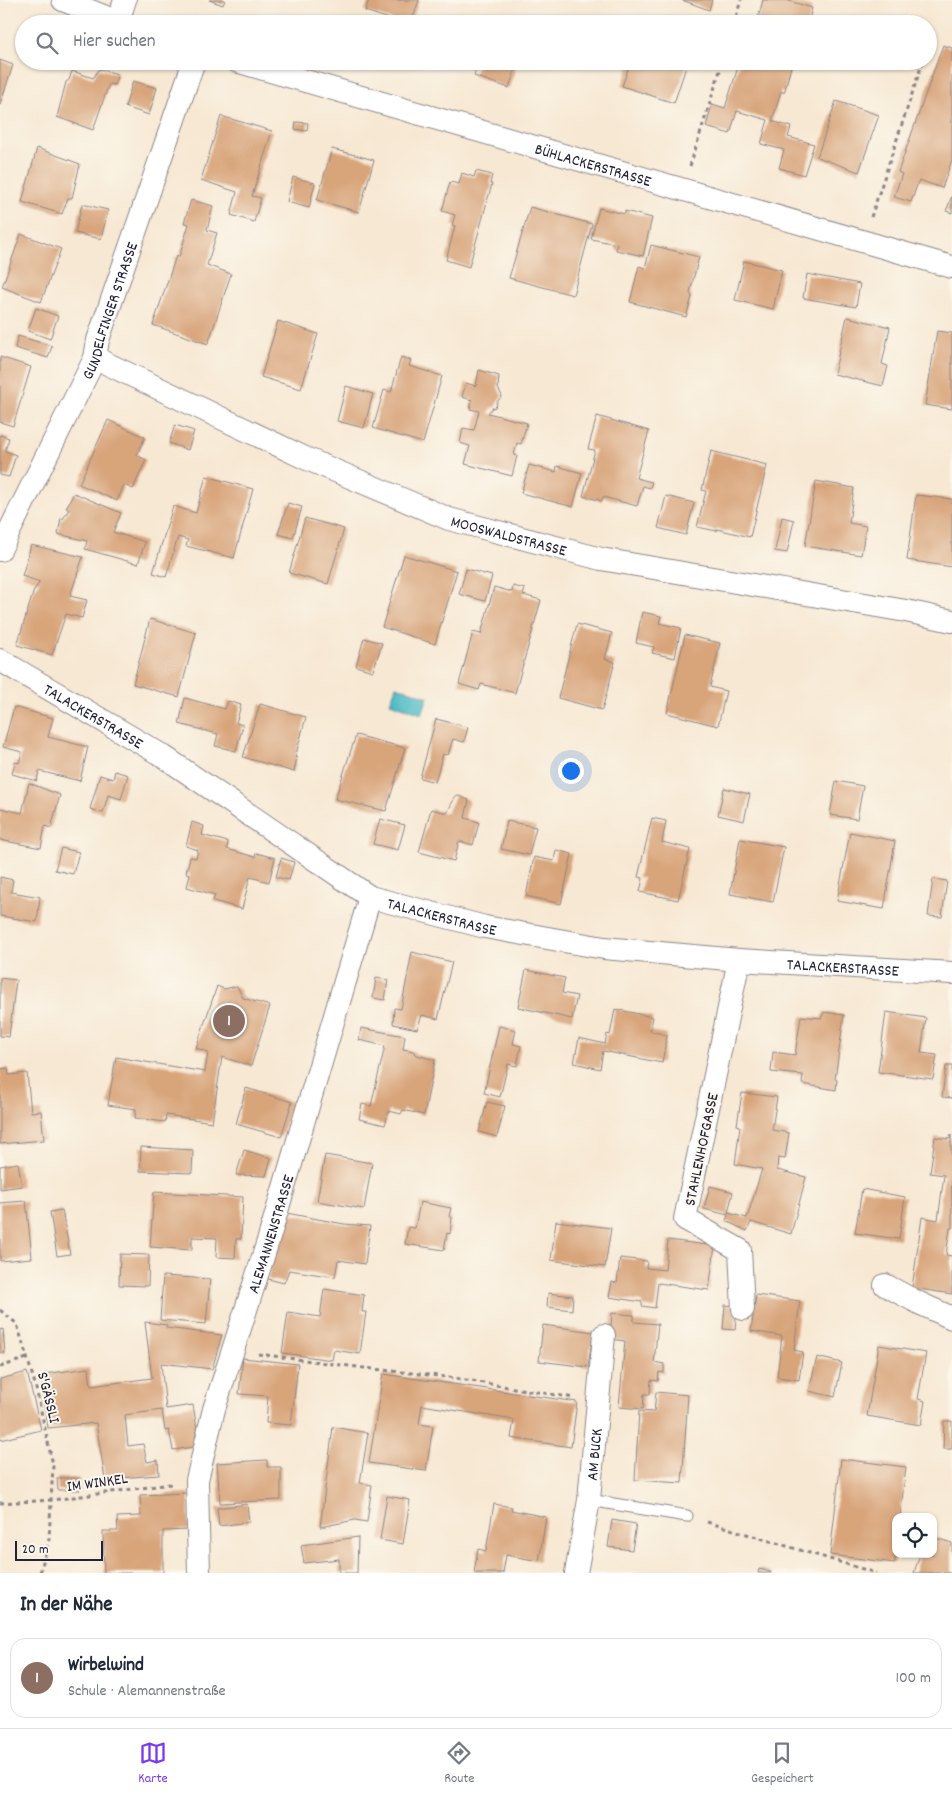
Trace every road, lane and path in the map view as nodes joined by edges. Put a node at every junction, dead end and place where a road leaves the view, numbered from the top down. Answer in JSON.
{"nodes":[{"id":1,"x":63,"y":0,"type":"edge"},
{"id":2,"x":125,"y":0,"type":"edge"},
{"id":3,"x":741,"y":0,"type":"edge"},
{"id":4,"x":100,"y":15,"type":"edge"},
{"id":5,"x":122,"y":15,"type":"edge"},
{"id":6,"x":737,"y":15,"type":"edge"},
{"id":7,"x":191,"y":70,"type":"edge"},
{"id":8,"x":267,"y":70,"type":"edge"},
{"id":9,"x":719,"y":70,"type":"edge"},
{"id":10,"x":920,"y":70,"type":"edge"},
{"id":11,"x":683,"y":190,"type":"junction"},
{"id":12,"x":863,"y":242,"type":"junction"},
{"id":13,"x":952,"y":267,"type":"edge"},
{"id":14,"x":95,"y":358,"type":"junction"},
{"id":15,"x":0,"y":550,"type":"edge"},
{"id":16,"x":952,"y":621,"type":"edge"},
{"id":17,"x":1,"y":663,"type":"edge"},
{"id":18,"x":370,"y":897,"type":"junction"},
{"id":19,"x":739,"y":960,"type":"junction"},
{"id":20,"x":952,"y":973,"type":"edge"},
{"id":21,"x":885,"y":1284,"type":"dead end"},
{"id":22,"x":743,"y":1309,"type":"dead end"},
{"id":23,"x":0,"y":1310,"type":"edge"},
{"id":24,"x":952,"y":1318,"type":"edge"},
{"id":25,"x":604,"y":1335,"type":"dead end"},
{"id":26,"x":233,"y":1350,"type":"junction"},
{"id":27,"x":26,"y":1358,"type":"junction"},
{"id":28,"x":0,"y":1367,"type":"edge"},
{"id":29,"x":598,"y":1402,"type":"junction"},
{"id":30,"x":197,"y":1480,"type":"junction"},
{"id":31,"x":52,"y":1500,"type":"junction"},
{"id":32,"x":590,"y":1500,"type":"junction"},
{"id":33,"x":0,"y":1503,"type":"edge"},
{"id":34,"x":686,"y":1516,"type":"joint"},
{"id":35,"x":40,"y":1573,"type":"edge"},
{"id":36,"x":199,"y":1573,"type":"edge"},
{"id":37,"x":576,"y":1573,"type":"edge"},
{"id":38,"x":876,"y":1573,"type":"edge"}],
"edges":[{"from":1,"to":4,"type":"street"},
{"from":2,"to":5,"type":"street"},
{"from":3,"to":6,"type":"path"},
{"from":7,"to":14,"type":"street","name":"GUNDELFINGER STRASSE"},
{"from":8,"to":11,"type":"street","name":"BÜHLACKERSTRASSE"},
{"from":9,"to":11,"type":"path"},
{"from":10,"to":12,"type":"path"},
{"from":11,"to":12,"type":"street","name":"BÜHLACKERSTRASSE"},
{"from":12,"to":13,"type":"street","name":"BÜHLACKERSTRASSE"},
{"from":14,"to":15,"type":"street","name":"GUNDELFINGER STRASSE"},
{"from":14,"to":16,"type":"street","name":"MOOSWALDSTRASSE"},
{"from":17,"to":18,"type":"street","name":"TALACKERSTRASSE"},
{"from":18,"to":19,"type":"street","name":"TALACKERSTRASSE"},
{"from":18,"to":26,"type":"street","name":"ALEMANNENSTRASSE"},
{"from":19,"to":20,"type":"street","name":"TALACKERSTRASSE"},
{"from":19,"to":22,"type":"street","name":"STAHLENHOFGASSE"},
{"from":21,"to":24,"type":"street"},
{"from":23,"to":27,"type":"path","name":"S'GÄSSLI"},
{"from":25,"to":29,"type":"street","name":"AM BUCK"},
{"from":26,"to":29,"type":"path"},
{"from":26,"to":30,"type":"street","name":"ALEMANNENSTRASSE"},
{"from":27,"to":28,"type":"path"},
{"from":27,"to":31,"type":"path","name":"S'GÄSSLI"},
{"from":29,"to":32,"type":"street","name":"AM BUCK"},
{"from":30,"to":31,"type":"path","name":"IM WINKEL"},
{"from":30,"to":36,"type":"street","name":"ALEMANNENSTRASSE"},
{"from":31,"to":33,"type":"path","name":"IM WINKEL"},
{"from":31,"to":35,"type":"path","name":"S'GÄSSLI"},
{"from":32,"to":34,"type":"lane"},
{"from":32,"to":37,"type":"street","name":"AM BUCK"},
{"from":34,"to":38,"type":"path"}]}
